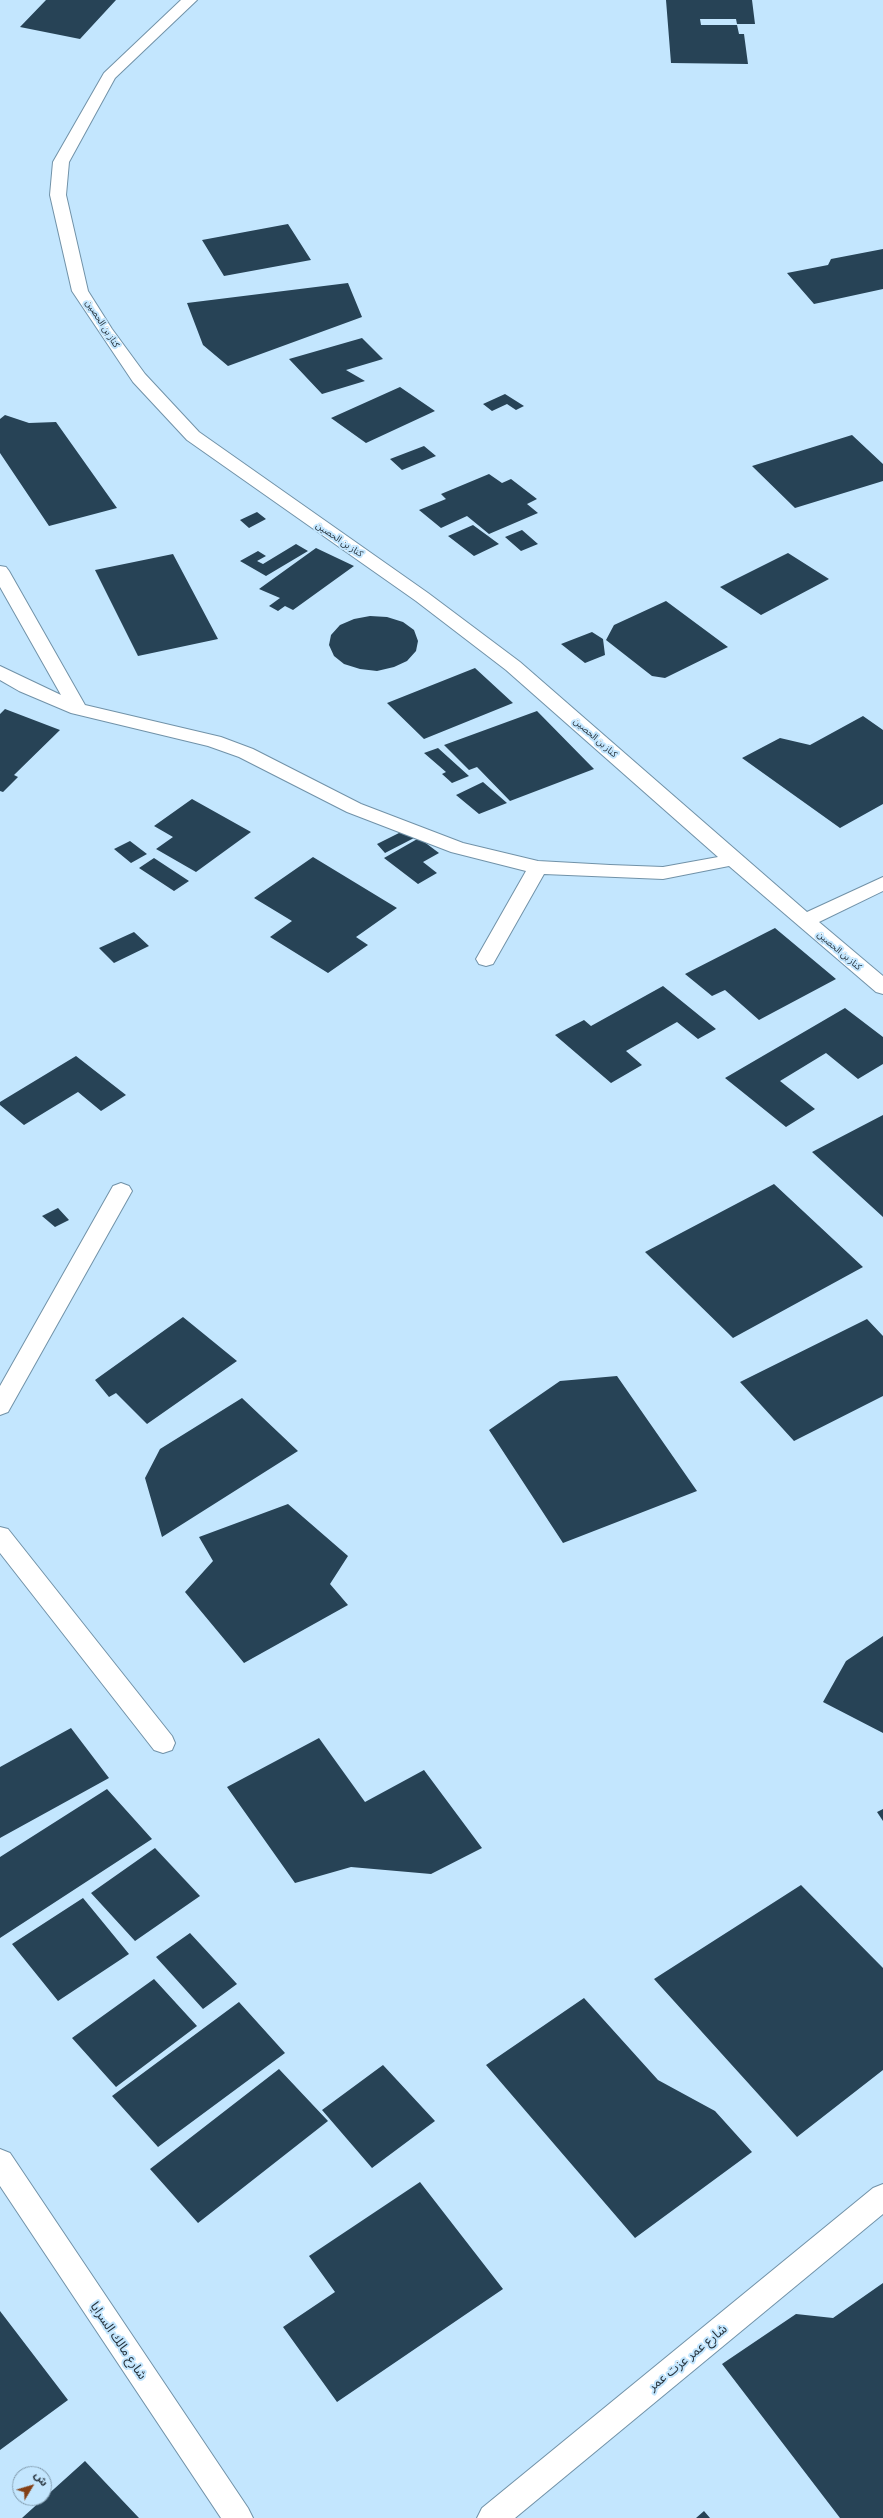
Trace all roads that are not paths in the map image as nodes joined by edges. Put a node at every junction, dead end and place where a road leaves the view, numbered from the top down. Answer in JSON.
{"nodes":[{"id":1,"x":190,"y":0,"type":"edge"},
{"id":2,"x":0,"y":571,"type":"edge"},
{"id":3,"x":0,"y":672,"type":"edge"},
{"id":4,"x":78,"y":709,"type":"junction"},
{"id":5,"x":733,"y":859,"type":"junction"},
{"id":6,"x":538,"y":867,"type":"junction"},
{"id":7,"x":883,"y":883,"type":"edge"},
{"id":8,"x":805,"y":921,"type":"junction"},
{"id":9,"x":486,"y":959,"type":"dead end"},
{"id":10,"x":883,"y":987,"type":"edge"},
{"id":11,"x":121,"y":1191,"type":"dead end"},
{"id":12,"x":0,"y":1406,"type":"edge"},
{"id":13,"x":0,"y":1536,"type":"edge"},
{"id":14,"x":163,"y":1743,"type":"dead end"},
{"id":15,"x":0,"y":2162,"type":"edge"},
{"id":16,"x":883,"y":2197,"type":"edge"},
{"id":17,"x":238,"y":2518,"type":"edge"},
{"id":18,"x":492,"y":2518,"type":"edge"}],
"edges":[{"from":1,"to":5,"type":"street","name":"كناز بن الحصين"},
{"from":2,"to":4,"type":"street"},
{"from":3,"to":4,"type":"street"},
{"from":4,"to":6,"type":"street"},
{"from":5,"to":6,"type":"street"},
{"from":5,"to":8,"type":"street","name":"كناز بن الحصين"},
{"from":6,"to":9,"type":"street"},
{"from":7,"to":8,"type":"street"},
{"from":8,"to":10,"type":"street","name":"كناز بن الحصين"},
{"from":11,"to":12,"type":"street"},
{"from":13,"to":14,"type":"street"},
{"from":15,"to":17,"type":"street","name":"شارع مالك السرايا"},
{"from":16,"to":18,"type":"street","name":"شارع عمر عزت عمر"}]}
